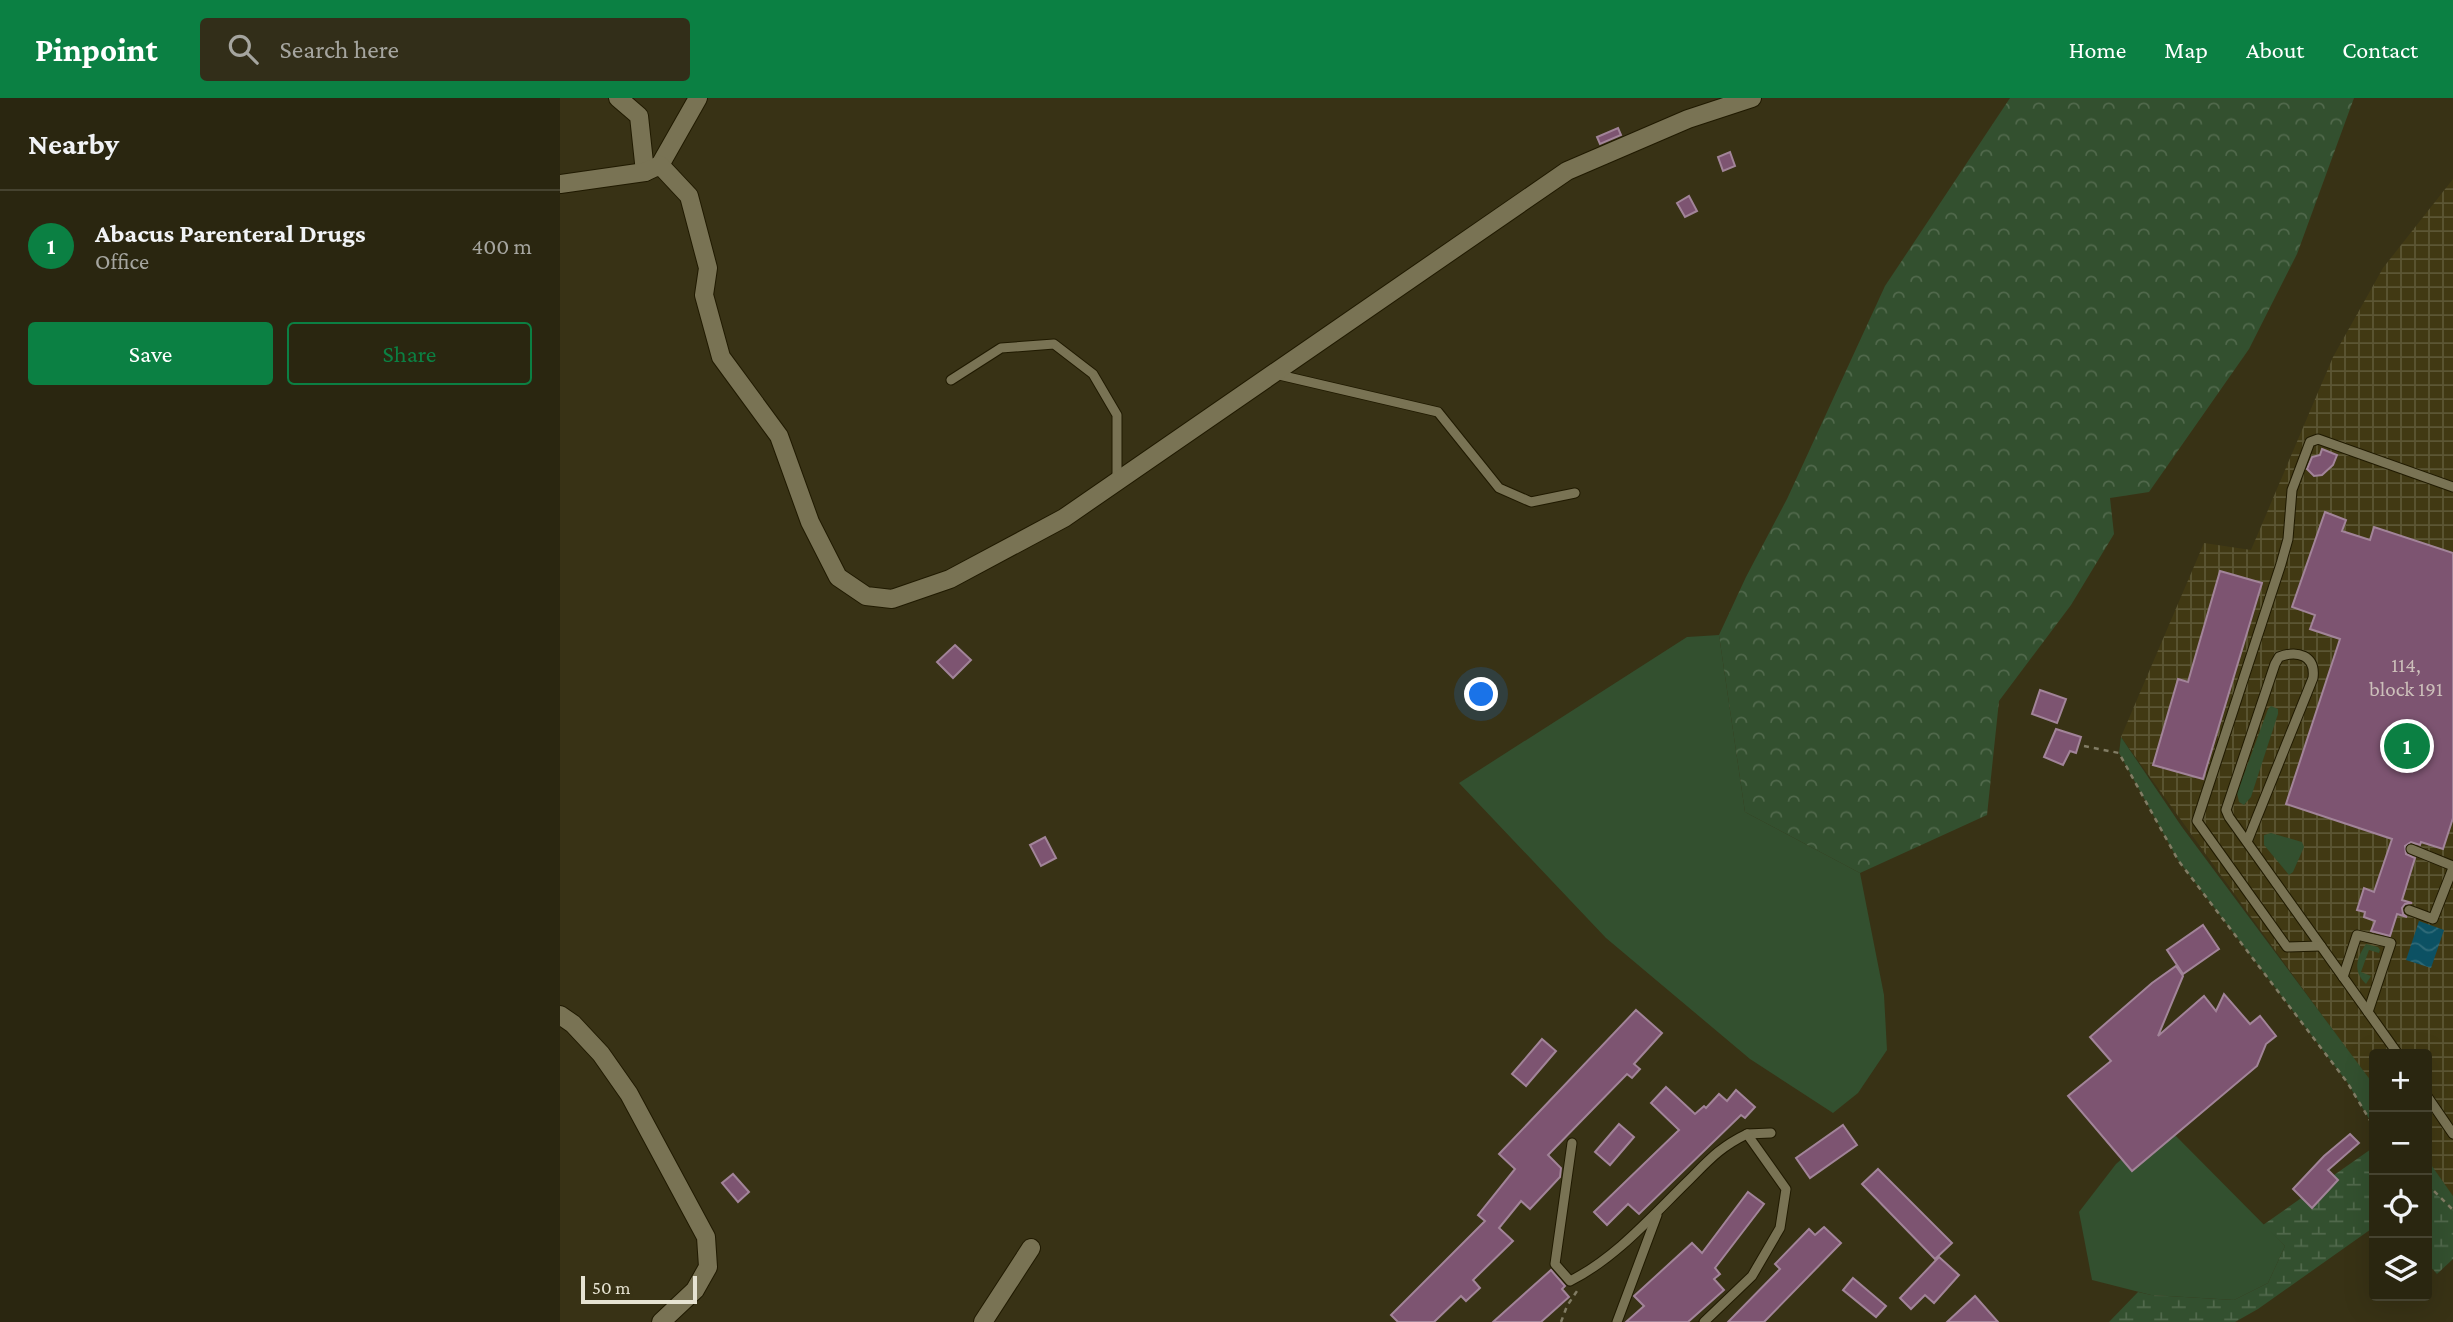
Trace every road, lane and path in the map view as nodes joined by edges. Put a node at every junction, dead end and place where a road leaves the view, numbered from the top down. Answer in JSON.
{"nodes":[{"id":1,"x":618,"y":98,"type":"edge"},
{"id":2,"x":698,"y":98,"type":"edge"},
{"id":3,"x":1752,"y":98,"type":"edge"},
{"id":4,"x":652,"y":169,"type":"junction"},
{"id":5,"x":560,"y":184,"type":"edge"},
{"id":6,"x":1274,"y":374,"type":"junction"},
{"id":7,"x":951,"y":380,"type":"dead end"},
{"id":8,"x":1117,"y":481,"type":"junction"},
{"id":9,"x":2453,"y":487,"type":"edge"},
{"id":10,"x":1575,"y":493,"type":"dead end"},
{"id":11,"x":2084,"y":746,"type":"dead end"},
{"id":12,"x":2247,"y":842,"type":"junction"},
{"id":13,"x":2411,"y":849,"type":"dead end"},
{"id":14,"x":2453,"y":867,"type":"edge"},
{"id":15,"x":2409,"y":910,"type":"dead end"},
{"id":16,"x":2321,"y":946,"type":"junction"},
{"id":17,"x":2343,"y":977,"type":"junction"},
{"id":18,"x":2368,"y":1012,"type":"junction"},
{"id":19,"x":560,"y":1014,"type":"edge"},
{"id":20,"x":2394,"y":1049,"type":"edge"},
{"id":21,"x":2432,"y":1103,"type":"edge"},
{"id":22,"x":2369,"y":1119,"type":"edge"},
{"id":23,"x":1771,"y":1133,"type":"dead end"},
{"id":24,"x":1747,"y":1134,"type":"junction"},
{"id":25,"x":2453,"y":1134,"type":"edge"},
{"id":26,"x":1572,"y":1143,"type":"dead end"},
{"id":27,"x":2432,"y":1189,"type":"edge"},
{"id":28,"x":1659,"y":1210,"type":"junction"},
{"id":29,"x":2453,"y":1210,"type":"edge"},
{"id":30,"x":1031,"y":1248,"type":"dead end"},
{"id":31,"x":1590,"y":1271,"type":"junction"},
{"id":32,"x":661,"y":1322,"type":"edge"},
{"id":33,"x":983,"y":1322,"type":"edge"},
{"id":34,"x":1561,"y":1322,"type":"edge"},
{"id":35,"x":1617,"y":1322,"type":"edge"},
{"id":36,"x":1704,"y":1322,"type":"edge"}],
"edges":[{"from":1,"to":4,"type":"street"},
{"from":2,"to":4,"type":"street"},
{"from":3,"to":6,"type":"street"},
{"from":4,"to":5,"type":"street"},
{"from":4,"to":8,"type":"street"},
{"from":6,"to":8,"type":"street"},
{"from":6,"to":10,"type":"lane"},
{"from":7,"to":8,"type":"lane"},
{"from":9,"to":16,"type":"lane"},
{"from":11,"to":22,"type":"path"},
{"from":12,"to":12,"type":"lane"},
{"from":12,"to":16,"type":"lane"},
{"from":13,"to":14,"type":"lane"},
{"from":14,"to":15,"type":"lane"},
{"from":16,"to":17,"type":"lane"},
{"from":17,"to":18,"type":"lane"},
{"from":17,"to":18,"type":"lane"},
{"from":18,"to":20,"type":"lane"},
{"from":19,"to":32,"type":"street"},
{"from":21,"to":25,"type":"lane"},
{"from":23,"to":24,"type":"lane"},
{"from":24,"to":28,"type":"lane"},
{"from":24,"to":36,"type":"lane"},
{"from":26,"to":31,"type":"lane"},
{"from":27,"to":29,"type":"path"},
{"from":28,"to":31,"type":"lane"},
{"from":28,"to":35,"type":"lane"},
{"from":30,"to":33,"type":"street"},
{"from":31,"to":34,"type":"path"}]}
